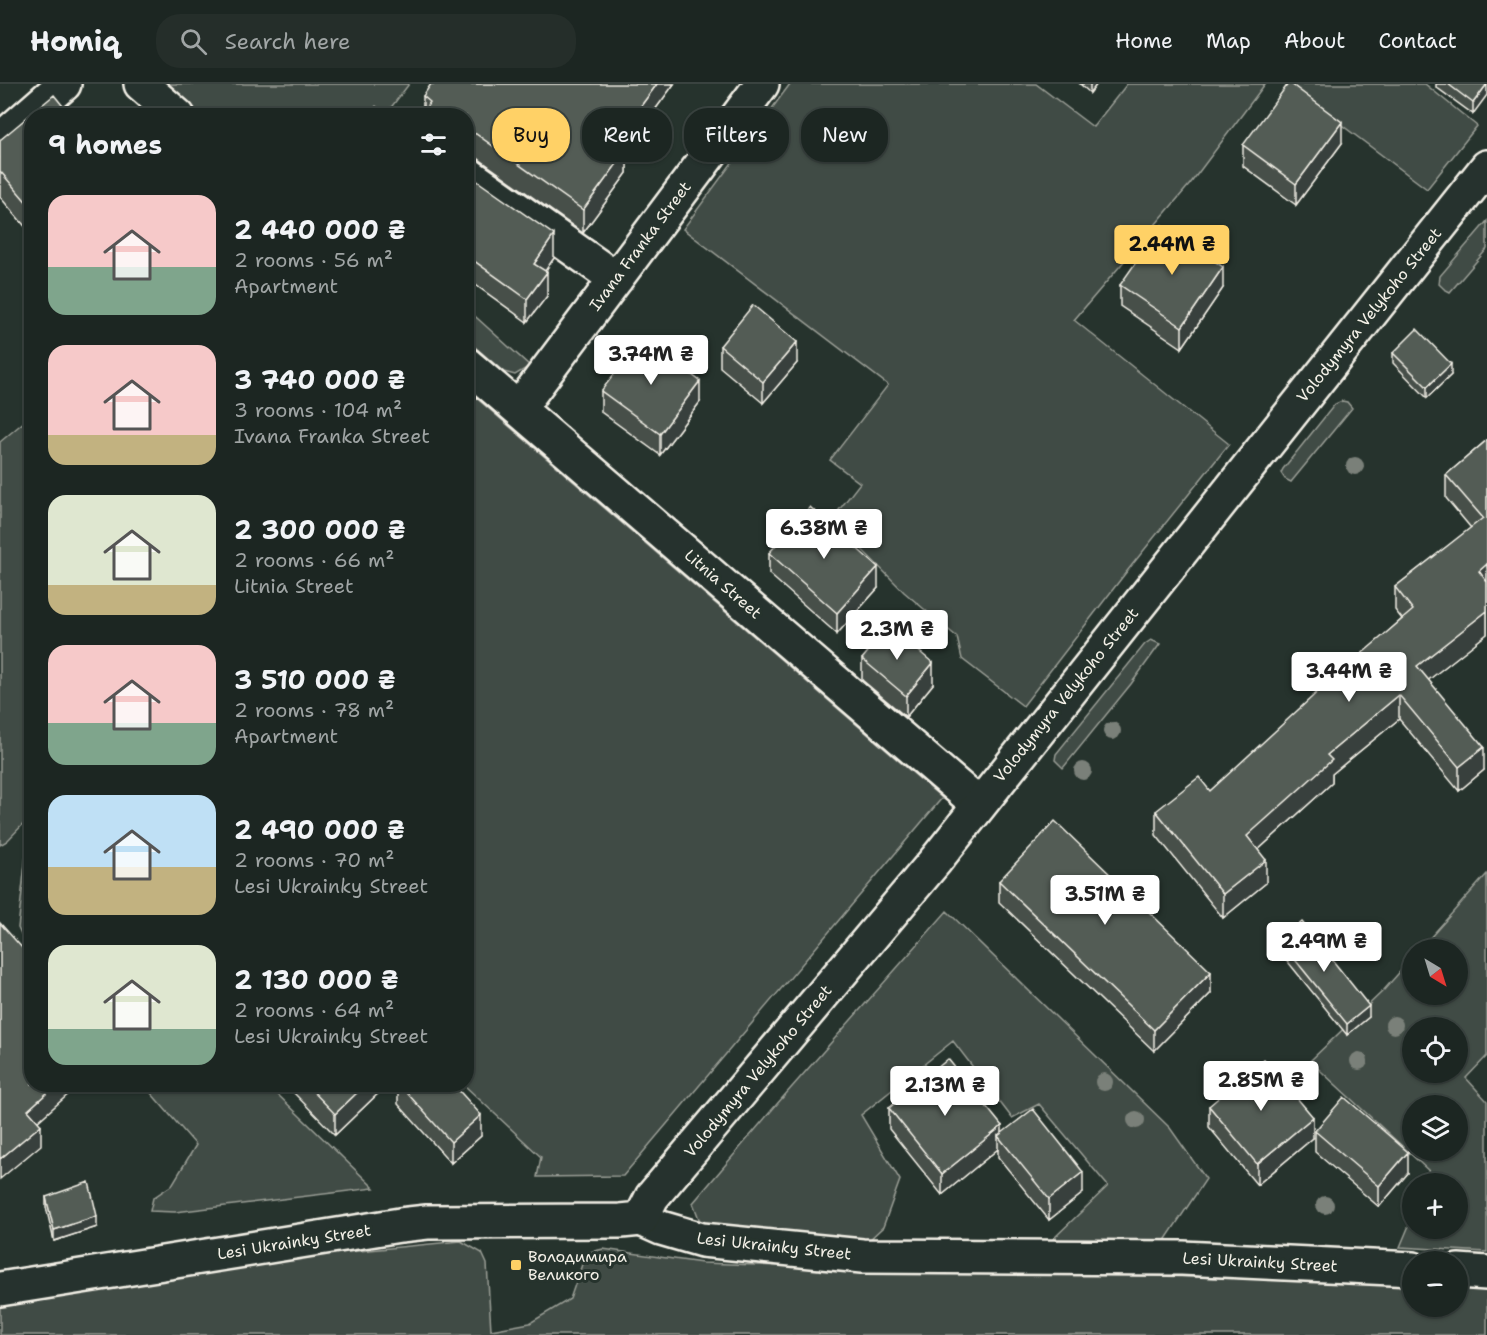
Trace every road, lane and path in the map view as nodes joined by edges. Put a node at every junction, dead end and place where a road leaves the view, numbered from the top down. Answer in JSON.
{"nodes":[{"id":1,"x":64,"y":84,"type":"edge"},
{"id":2,"x":141,"y":84,"type":"edge"},
{"id":3,"x":762,"y":84,"type":"edge"},
{"id":4,"x":37,"y":108,"type":"edge"},
{"id":5,"x":168,"y":108,"type":"edge"},
{"id":6,"x":24,"y":119,"type":"edge"},
{"id":7,"x":0,"y":140,"type":"edge"},
{"id":8,"x":1487,"y":167,"type":"edge"},
{"id":9,"x":474,"y":179,"type":"edge"},
{"id":10,"x":616,"y":279,"type":"junction"},
{"id":11,"x":474,"y":370,"type":"edge"},
{"id":12,"x":519,"y":408,"type":"junction"},
{"id":13,"x":979,"y":805,"type":"junction"},
{"id":14,"x":641,"y":1219,"type":"junction"},
{"id":15,"x":1402,"y":1268,"type":"edge"},
{"id":16,"x":1468,"y":1272,"type":"edge"},
{"id":17,"x":1487,"y":1273,"type":"edge"},
{"id":18,"x":0,"y":1289,"type":"edge"}],
"edges":[{"from":1,"to":4,"type":"street"},
{"from":2,"to":5,"type":"street"},
{"from":3,"to":10,"type":"street","name":"Ivana Franka Street"},
{"from":6,"to":7,"type":"street"},
{"from":8,"to":13,"type":"street","name":"Volodymyra Velykoho Street"},
{"from":9,"to":10,"type":"street"},
{"from":10,"to":12,"type":"street","name":"Ivana Franka Street"},
{"from":11,"to":12,"type":"street","name":"Litnia Street"},
{"from":12,"to":13,"type":"street","name":"Litnia Street"},
{"from":13,"to":14,"type":"street","name":"Volodymyra Velykoho Street"},
{"from":14,"to":15,"type":"street","name":"Lesi Ukrainky Street"},
{"from":14,"to":18,"type":"street","name":"Lesi Ukrainky Street"},
{"from":16,"to":17,"type":"street"}]}
